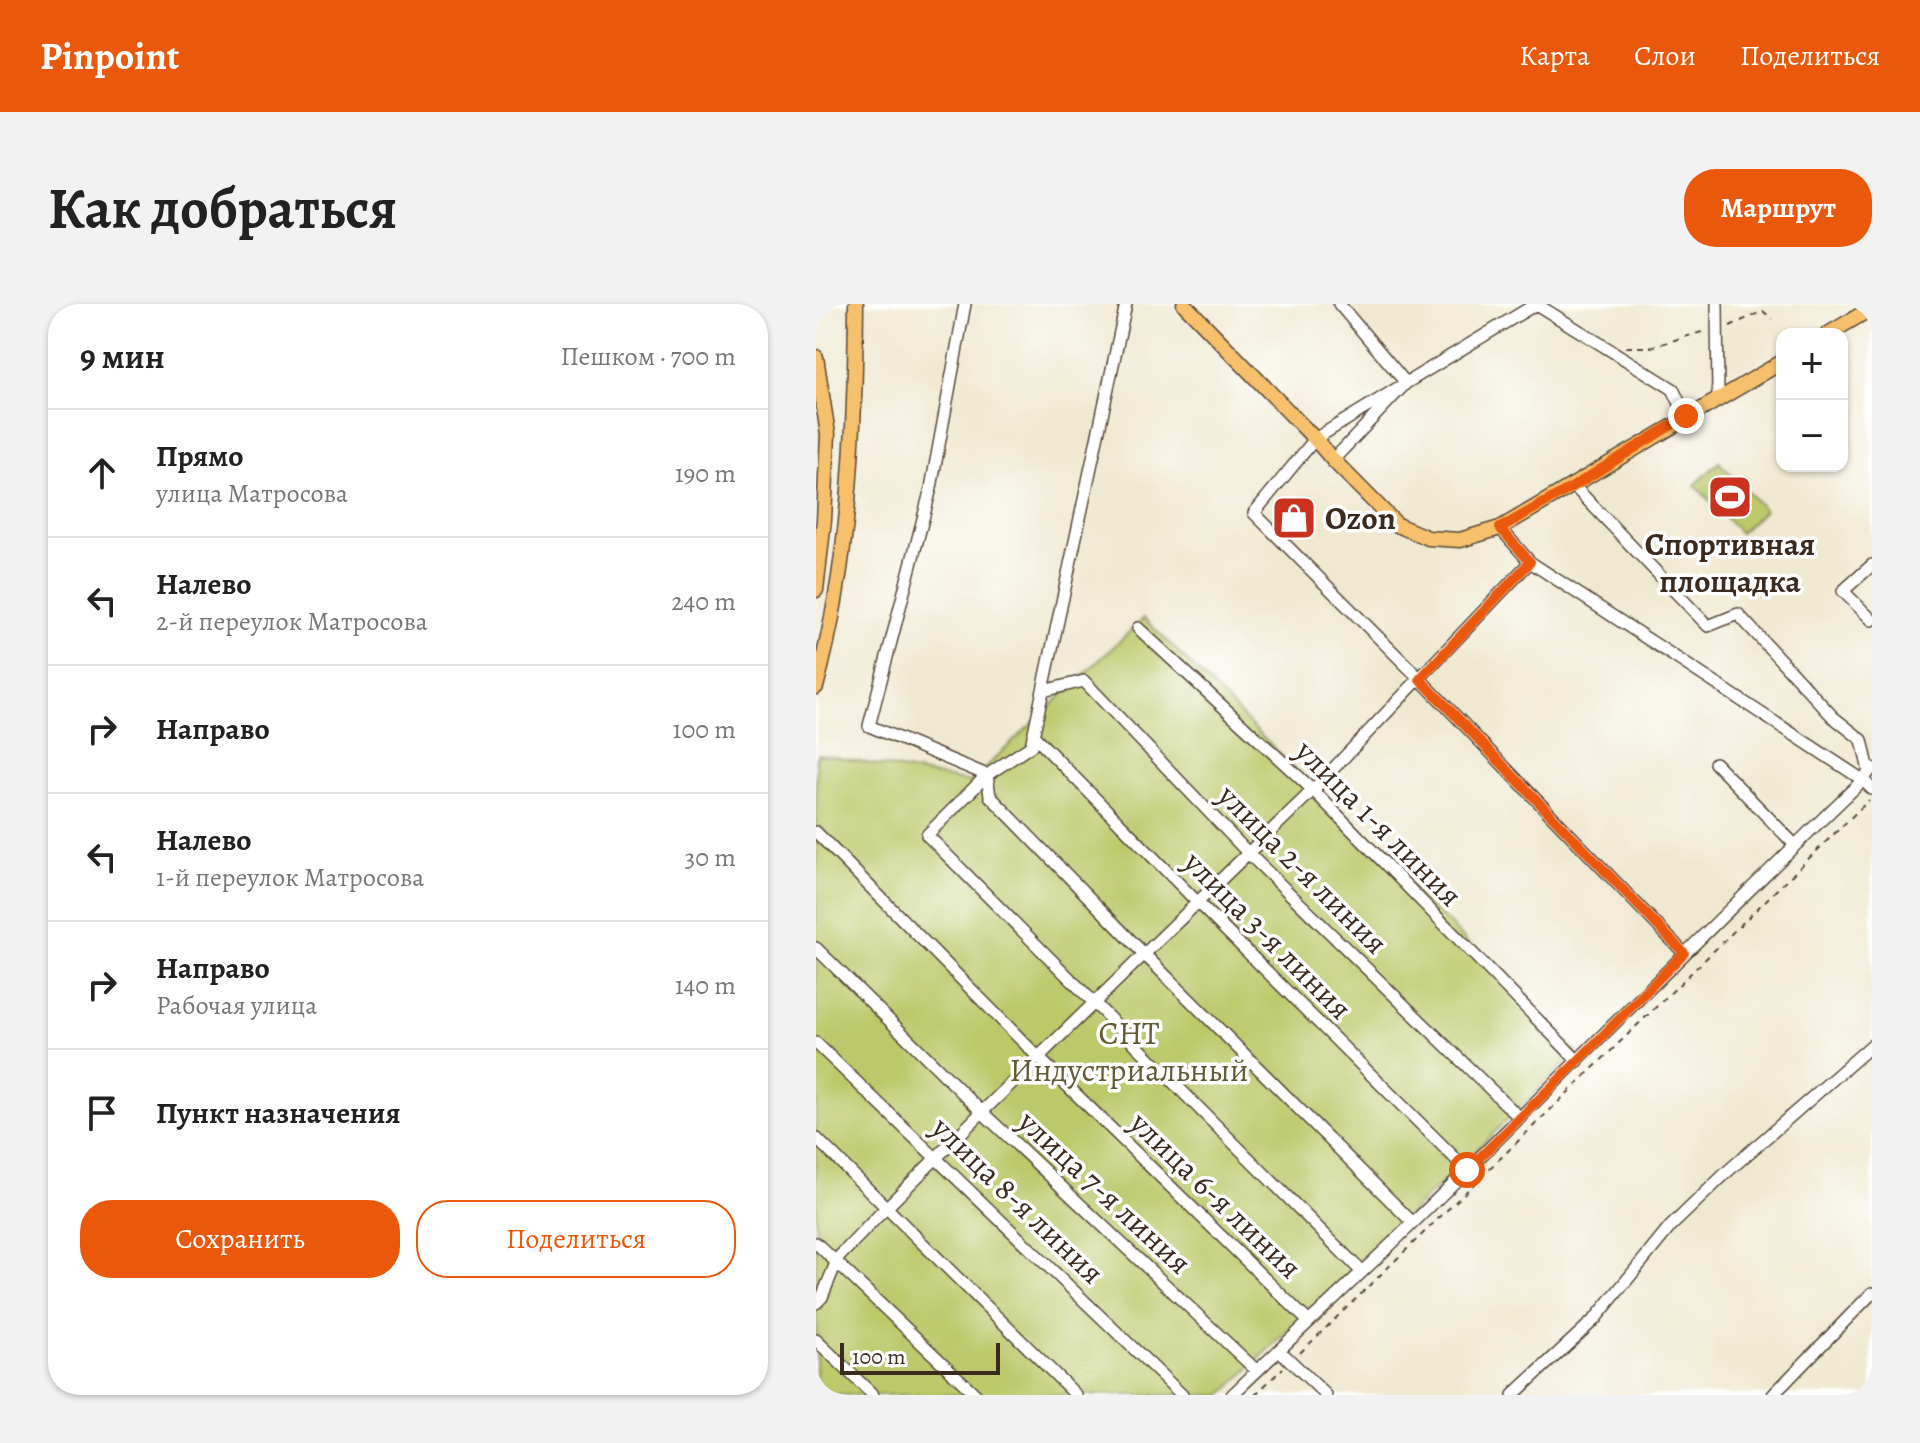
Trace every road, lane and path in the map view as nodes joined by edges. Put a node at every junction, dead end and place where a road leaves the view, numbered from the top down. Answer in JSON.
{"nodes":[{"id":1,"x":856,"y":304,"type":"edge"},
{"id":2,"x":965,"y":304,"type":"edge"},
{"id":3,"x":1126,"y":304,"type":"edge"},
{"id":4,"x":1184,"y":304,"type":"edge"},
{"id":5,"x":1339,"y":304,"type":"edge"},
{"id":6,"x":1536,"y":304,"type":"edge"},
{"id":7,"x":1717,"y":304,"type":"edge"},
{"id":8,"x":1872,"y":308,"type":"edge"},
{"id":9,"x":1772,"y":319,"type":"dead end"},
{"id":10,"x":1838,"y":328,"type":"edge"},
{"id":11,"x":1723,"y":329,"type":"dead end"},
{"id":12,"x":1707,"y":330,"type":"dead end"},
{"id":13,"x":1604,"y":347,"type":"junction"},
{"id":14,"x":816,"y":357,"type":"edge"},
{"id":15,"x":1776,"y":365,"type":"edge"},
{"id":16,"x":1406,"y":383,"type":"junction"},
{"id":17,"x":1718,"y":399,"type":"junction"},
{"id":18,"x":1686,"y":416,"type":"junction"},
{"id":19,"x":816,"y":420,"type":"edge"},
{"id":20,"x":828,"y":434,"type":"junction"},
{"id":21,"x":1315,"y":439,"type":"junction"},
{"id":22,"x":1333,"y":460,"type":"junction"},
{"id":23,"x":1574,"y":486,"type":"junction"},
{"id":24,"x":1500,"y":528,"type":"junction"},
{"id":25,"x":1530,"y":562,"type":"junction"},
{"id":26,"x":1872,"y":565,"type":"edge"},
{"id":27,"x":816,"y":590,"type":"edge"},
{"id":28,"x":1872,"y":620,"type":"edge"},
{"id":29,"x":1138,"y":628,"type":"dead end"},
{"id":30,"x":1420,"y":679,"type":"junction"},
{"id":31,"x":816,"y":687,"type":"edge"},
{"id":32,"x":1043,"y":691,"type":"junction"},
{"id":33,"x":1032,"y":741,"type":"junction"},
{"id":34,"x":1715,"y":763,"type":"dead end"},
{"id":35,"x":987,"y":775,"type":"junction"},
{"id":36,"x":1869,"y":781,"type":"edge"},
{"id":37,"x":1313,"y":790,"type":"junction"},
{"id":38,"x":816,"y":832,"type":"edge"},
{"id":39,"x":1795,"y":845,"type":"junction"},
{"id":40,"x":1249,"y":854,"type":"junction"},
{"id":41,"x":1198,"y":903,"type":"junction"},
{"id":42,"x":816,"y":948,"type":"edge"},
{"id":43,"x":1684,"y":953,"type":"junction"},
{"id":44,"x":1144,"y":954,"type":"junction"},
{"id":45,"x":1095,"y":1003,"type":"junction"},
{"id":46,"x":816,"y":1043,"type":"edge"},
{"id":47,"x":1872,"y":1045,"type":"edge"},
{"id":48,"x":1039,"y":1058,"type":"junction"},
{"id":49,"x":1578,"y":1061,"type":"junction"},
{"id":50,"x":982,"y":1112,"type":"junction"},
{"id":51,"x":1520,"y":1118,"type":"junction"},
{"id":52,"x":816,"y":1138,"type":"edge"},
{"id":53,"x":937,"y":1158,"type":"junction"},
{"id":54,"x":1467,"y":1170,"type":"junction"},
{"id":55,"x":887,"y":1207,"type":"junction"},
{"id":56,"x":1413,"y":1223,"type":"junction"},
{"id":57,"x":816,"y":1243,"type":"edge"},
{"id":58,"x":837,"y":1261,"type":"junction"},
{"id":59,"x":1362,"y":1272,"type":"junction"},
{"id":60,"x":1872,"y":1293,"type":"edge"},
{"id":61,"x":816,"y":1303,"type":"edge"},
{"id":62,"x":1309,"y":1322,"type":"junction"},
{"id":63,"x":816,"y":1340,"type":"edge"},
{"id":64,"x":1279,"y":1350,"type":"junction"},
{"id":65,"x":1298,"y":1354,"type":"dead end"},
{"id":66,"x":1287,"y":1364,"type":"dead end"},
{"id":67,"x":1257,"y":1371,"type":"junction"},
{"id":68,"x":873,"y":1395,"type":"edge"},
{"id":69,"x":976,"y":1395,"type":"edge"},
{"id":70,"x":1076,"y":1395,"type":"edge"},
{"id":71,"x":1182,"y":1395,"type":"edge"},
{"id":72,"x":1232,"y":1395,"type":"edge"},
{"id":73,"x":1255,"y":1395,"type":"edge"},
{"id":74,"x":1326,"y":1395,"type":"edge"},
{"id":75,"x":1513,"y":1395,"type":"edge"},
{"id":76,"x":1773,"y":1395,"type":"edge"}],
"edges":[{"from":1,"to":31,"type":"main road"},
{"from":2,"to":35,"type":"street"},
{"from":3,"to":32,"type":"street"},
{"from":4,"to":21,"type":"main road"},
{"from":5,"to":16,"type":"street"},
{"from":6,"to":13,"type":"street"},
{"from":6,"to":16,"type":"street"},
{"from":7,"to":17,"type":"street"},
{"from":8,"to":10,"type":"main road"},
{"from":9,"to":11,"type":"path"},
{"from":12,"to":13,"type":"path"},
{"from":13,"to":18,"type":"street"},
{"from":14,"to":20,"type":"main road"},
{"from":15,"to":17,"type":"main road"},
{"from":16,"to":21,"type":"street"},
{"from":16,"to":22,"type":"street"},
{"from":17,"to":18,"type":"main road"},
{"from":18,"to":23,"type":"main road"},
{"from":19,"to":20,"type":"street"},
{"from":20,"to":27,"type":"main road"},
{"from":21,"to":22,"type":"main road"},
{"from":21,"to":30,"type":"street"},
{"from":22,"to":24,"type":"main road"},
{"from":23,"to":24,"type":"main road"},
{"from":23,"to":36,"type":"street"},
{"from":24,"to":25,"type":"street"},
{"from":25,"to":30,"type":"street"},
{"from":25,"to":36,"type":"street"},
{"from":26,"to":28,"type":"street"},
{"from":29,"to":37,"type":"street","name":"улица 1-я линия"},
{"from":30,"to":37,"type":"street"},
{"from":30,"to":43,"type":"street"},
{"from":32,"to":33,"type":"street"},
{"from":32,"to":40,"type":"street","name":"улица 2-я линия"},
{"from":33,"to":35,"type":"street"},
{"from":33,"to":41,"type":"street","name":"улица 3-я линия"},
{"from":34,"to":39,"type":"street"},
{"from":35,"to":44,"type":"street"},
{"from":35,"to":45,"type":"street"},
{"from":36,"to":39,"type":"street"},
{"from":36,"to":65,"type":"path"},
{"from":37,"to":40,"type":"street"},
{"from":37,"to":49,"type":"street","name":"улица 1-я линия"},
{"from":38,"to":48,"type":"street","name":"улица 6-я линия"},
{"from":39,"to":43,"type":"street"},
{"from":40,"to":41,"type":"street"},
{"from":40,"to":51,"type":"street","name":"улица 2-я линия"},
{"from":41,"to":44,"type":"street"},
{"from":41,"to":54,"type":"street","name":"улица 3-я линия"},
{"from":42,"to":50,"type":"street","name":"улица 7-я линия"},
{"from":43,"to":49,"type":"street"},
{"from":44,"to":45,"type":"street"},
{"from":44,"to":56,"type":"street"},
{"from":45,"to":48,"type":"street"},
{"from":45,"to":59,"type":"street"},
{"from":46,"to":53,"type":"street","name":"улица 8-я линия"},
{"from":47,"to":75,"type":"street"},
{"from":48,"to":50,"type":"street"},
{"from":48,"to":62,"type":"street","name":"улица 6-я линия"},
{"from":49,"to":51,"type":"street"},
{"from":50,"to":53,"type":"street"},
{"from":50,"to":67,"type":"street","name":"улица 7-я линия"},
{"from":51,"to":54,"type":"street"},
{"from":52,"to":55,"type":"street"},
{"from":53,"to":55,"type":"street"},
{"from":53,"to":71,"type":"street","name":"улица 8-я линия"},
{"from":54,"to":56,"type":"street"},
{"from":55,"to":58,"type":"street"},
{"from":55,"to":70,"type":"street"},
{"from":56,"to":59,"type":"street"},
{"from":57,"to":58,"type":"street"},
{"from":58,"to":61,"type":"street"},
{"from":58,"to":69,"type":"street"},
{"from":59,"to":62,"type":"street"},
{"from":60,"to":76,"type":"street"},
{"from":62,"to":64,"type":"street"},
{"from":63,"to":68,"type":"street"},
{"from":64,"to":67,"type":"street"},
{"from":64,"to":74,"type":"street"},
{"from":66,"to":73,"type":"path"},
{"from":67,"to":72,"type":"street"}]}
